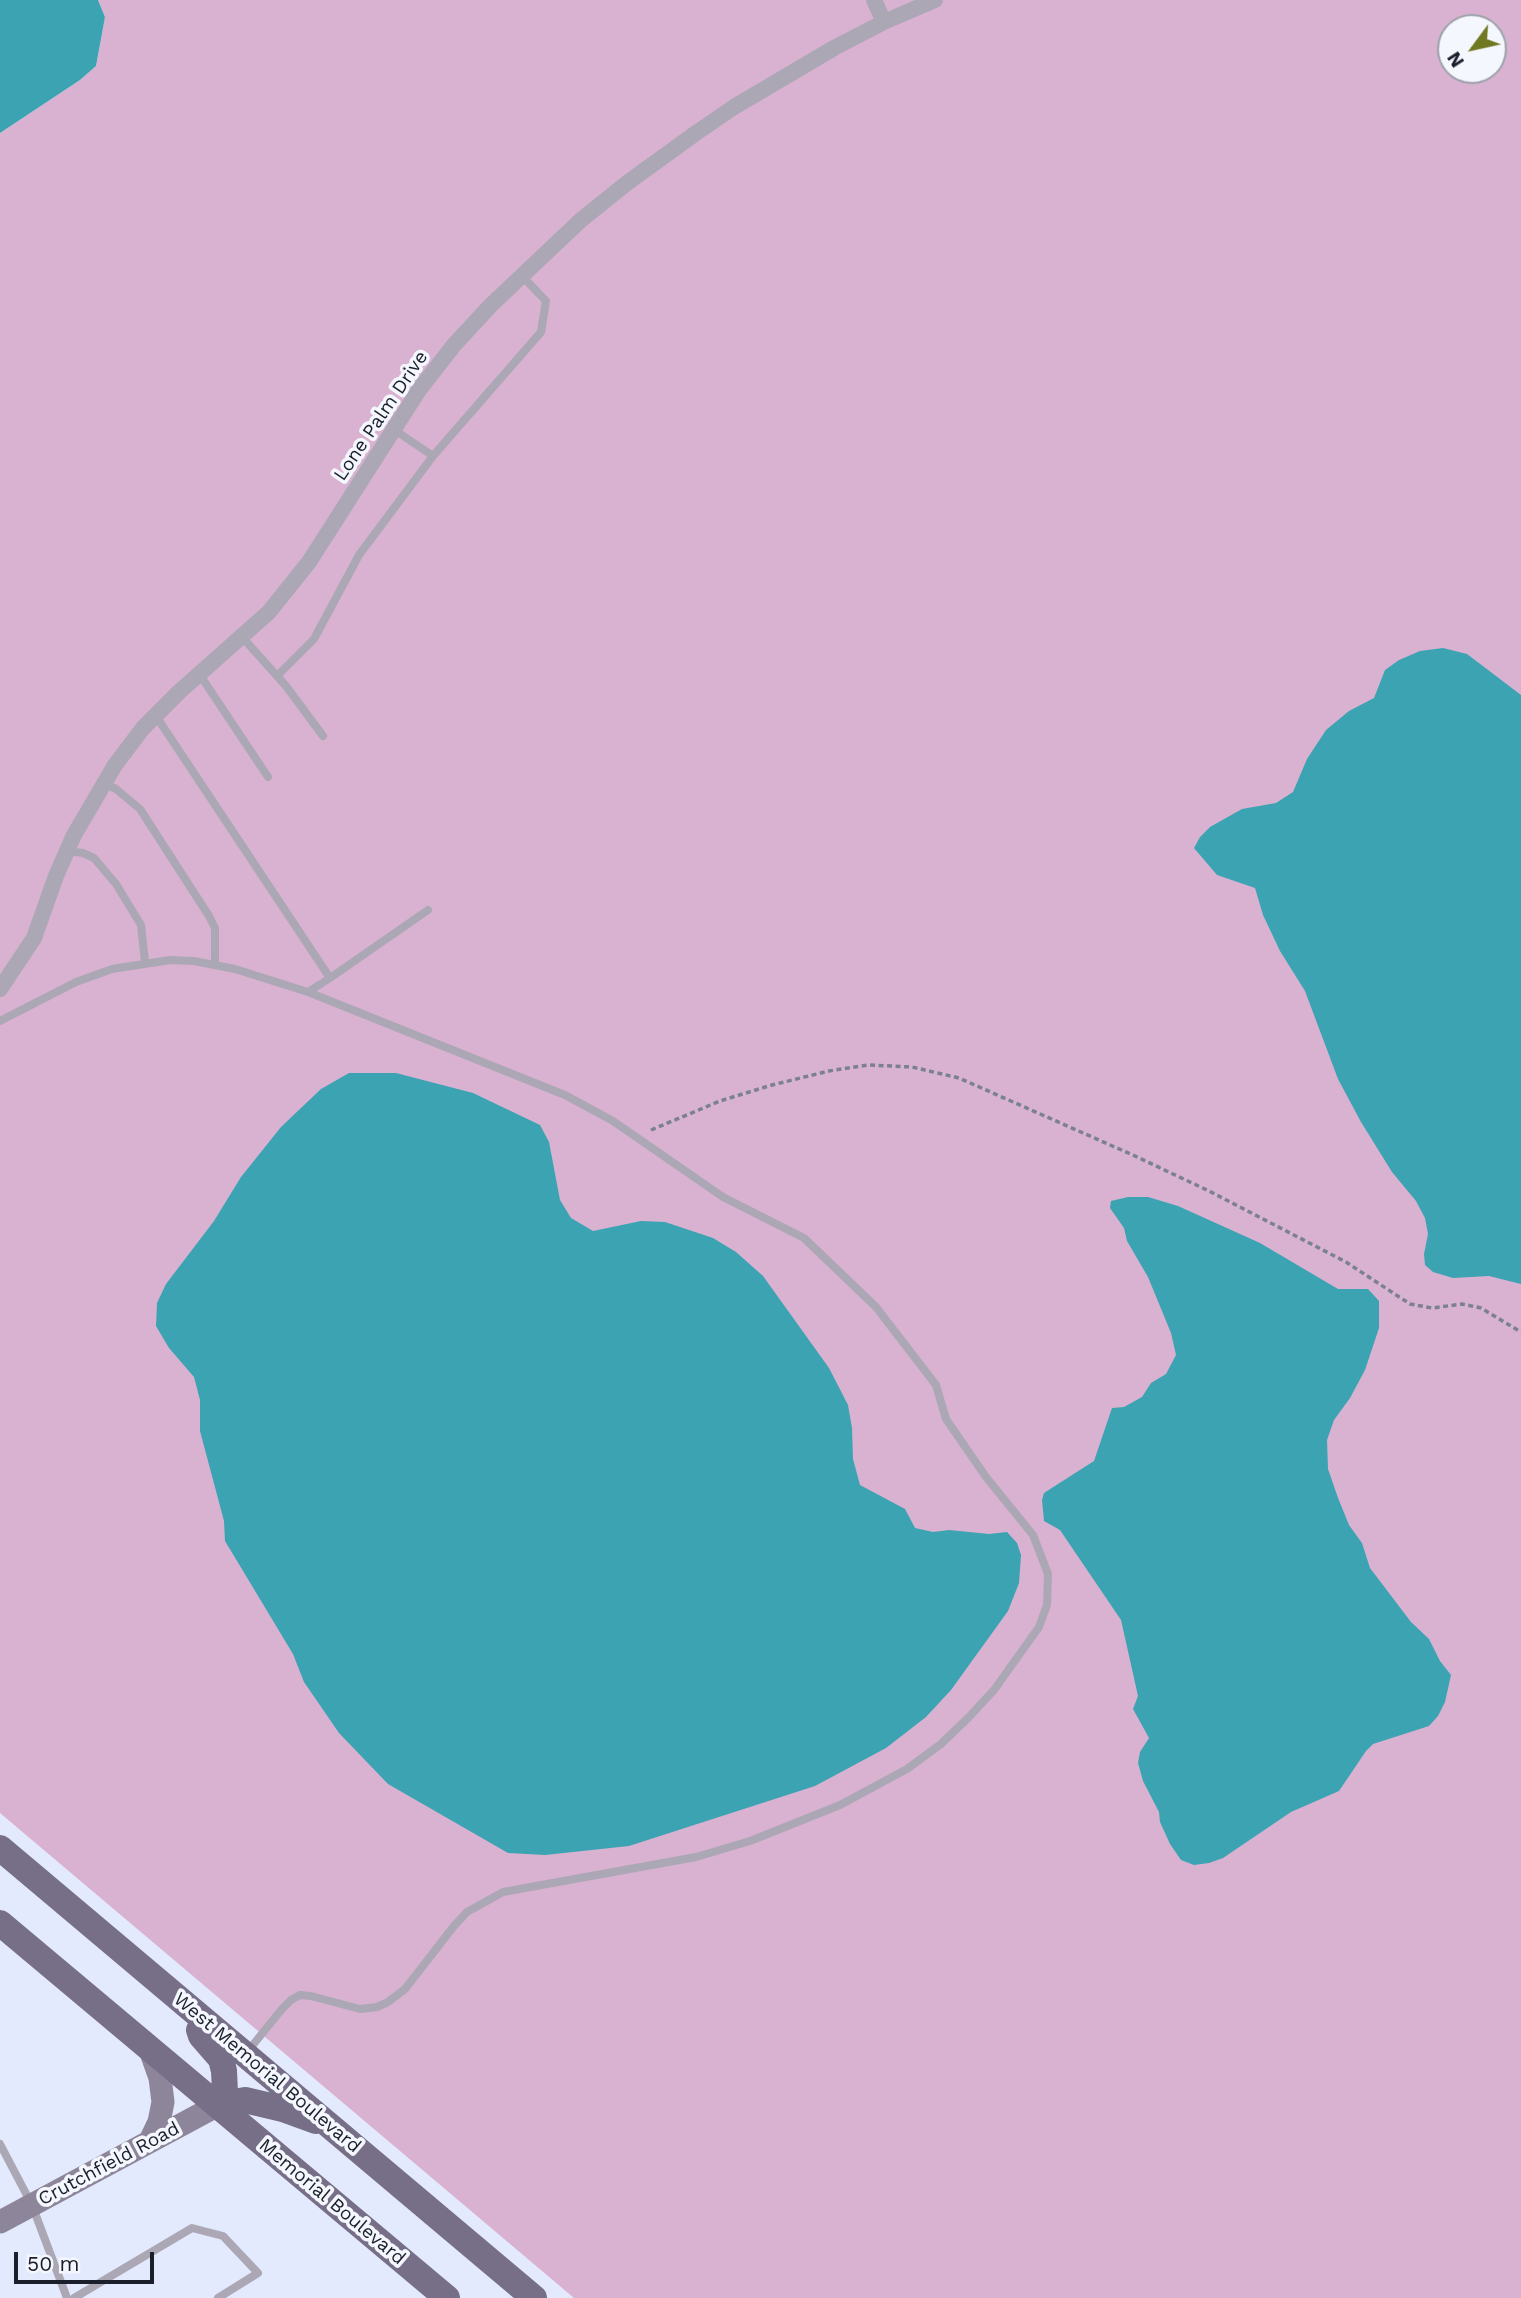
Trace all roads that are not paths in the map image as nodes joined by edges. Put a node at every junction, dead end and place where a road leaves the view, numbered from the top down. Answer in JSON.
{"nodes":[{"id":1,"x":874,"y":0,"type":"edge"},
{"id":2,"x":935,"y":0,"type":"edge"},
{"id":3,"x":884,"y":22,"type":"junction"},
{"id":4,"x":522,"y":276,"type":"junction"},
{"id":5,"x":393,"y":429,"type":"junction"},
{"id":6,"x":433,"y":456,"type":"junction"},
{"id":7,"x":243,"y":638,"type":"junction"},
{"id":8,"x":200,"y":675,"type":"junction"},
{"id":9,"x":277,"y":676,"type":"junction"},
{"id":10,"x":156,"y":716,"type":"junction"},
{"id":11,"x":323,"y":736,"type":"dead end"},
{"id":12,"x":268,"y":777,"type":"dead end"},
{"id":13,"x":103,"y":783,"type":"junction"},
{"id":14,"x":67,"y":851,"type":"junction"},
{"id":15,"x":428,"y":910,"type":"dead end"},
{"id":16,"x":145,"y":962,"type":"junction"},
{"id":17,"x":215,"y":965,"type":"junction"},
{"id":18,"x":330,"y":978,"type":"junction"},
{"id":19,"x":0,"y":989,"type":"edge"},
{"id":20,"x":308,"y":992,"type":"junction"},
{"id":21,"x":0,"y":1021,"type":"edge"},
{"id":22,"x":0,"y":1848,"type":"edge"},
{"id":23,"x":0,"y":1923,"type":"edge"},
{"id":24,"x":197,"y":2015,"type":"junction"},
{"id":25,"x":149,"y":2047,"type":"junction"},
{"id":26,"x":246,"y":2055,"type":"junction"},
{"id":27,"x":218,"y":2105,"type":"junction"},
{"id":28,"x":330,"y":2126,"type":"junction"},
{"id":29,"x":150,"y":2141,"type":"junction"},
{"id":30,"x":0,"y":2144,"type":"edge"},
{"id":31,"x":32,"y":2205,"type":"junction"},
{"id":32,"x":0,"y":2222,"type":"edge"},
{"id":33,"x":67,"y":2298,"type":"edge"},
{"id":34,"x":74,"y":2298,"type":"edge"},
{"id":35,"x":218,"y":2298,"type":"edge"},
{"id":36,"x":447,"y":2298,"type":"edge"},
{"id":37,"x":534,"y":2298,"type":"edge"}],
"edges":[{"from":1,"to":3,"type":"street"},
{"from":2,"to":3,"type":"street","name":"Lone Palm Drive"},
{"from":3,"to":4,"type":"street","name":"Lone Palm Drive"},
{"from":4,"to":5,"type":"street","name":"Lone Palm Drive"},
{"from":4,"to":6,"type":"lane"},
{"from":5,"to":6,"type":"lane"},
{"from":5,"to":7,"type":"street","name":"Lone Palm Drive"},
{"from":6,"to":9,"type":"lane"},
{"from":7,"to":8,"type":"street","name":"Lone Palm Drive"},
{"from":7,"to":9,"type":"lane"},
{"from":8,"to":10,"type":"street","name":"Lone Palm Drive"},
{"from":8,"to":12,"type":"lane"},
{"from":9,"to":11,"type":"lane"},
{"from":10,"to":13,"type":"street","name":"Lone Palm Drive"},
{"from":10,"to":18,"type":"lane"},
{"from":13,"to":14,"type":"street","name":"Lone Palm Drive"},
{"from":13,"to":17,"type":"lane"},
{"from":14,"to":16,"type":"lane"},
{"from":14,"to":19,"type":"street","name":"Lone Palm Drive"},
{"from":15,"to":18,"type":"lane"},
{"from":16,"to":17,"type":"lane"},
{"from":16,"to":21,"type":"lane"},
{"from":17,"to":20,"type":"lane"},
{"from":18,"to":20,"type":"lane"},
{"from":20,"to":26,"type":"lane"},
{"from":22,"to":24,"type":"main road","name":"West Memorial Boulevard"},
{"from":23,"to":25,"type":"main road"},
{"from":24,"to":26,"type":"main road","name":"West Memorial Boulevard"},
{"from":24,"to":27,"type":"main road"},
{"from":25,"to":27,"type":"main road"},
{"from":25,"to":29,"type":"street"},
{"from":26,"to":28,"type":"main road","name":"West Memorial Boulevard"},
{"from":27,"to":28,"type":"main road"},
{"from":27,"to":29,"type":"street","name":"Crutchfield Road"},
{"from":27,"to":36,"type":"main road","name":"Memorial Boulevard"},
{"from":28,"to":37,"type":"main road","name":"West Memorial Boulevard"},
{"from":29,"to":31,"type":"street","name":"Crutchfield Road"},
{"from":30,"to":31,"type":"lane"},
{"from":31,"to":32,"type":"street","name":"Crutchfield Road"},
{"from":31,"to":33,"type":"lane"},
{"from":34,"to":35,"type":"lane"}]}
